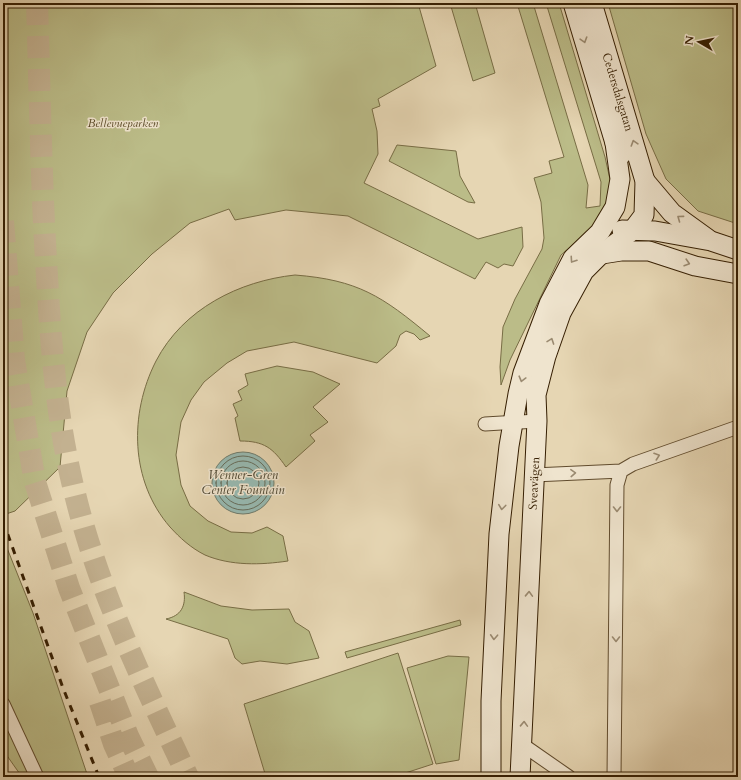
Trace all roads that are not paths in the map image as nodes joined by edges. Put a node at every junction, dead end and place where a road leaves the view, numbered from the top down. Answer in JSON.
{"nodes":[{"id":1,"x":573,"y":3,"type":"edge"},
{"id":2,"x":592,"y":3,"type":"edge"},
{"id":3,"x":615,"y":144,"type":"junction"},
{"id":4,"x":645,"y":181,"type":"junction"},
{"id":5,"x":632,"y":231,"type":"junction"},
{"id":6,"x":600,"y":232,"type":"junction"},
{"id":7,"x":724,"y":246,"type":"edge"},
{"id":8,"x":649,"y":251,"type":"junction"},
{"id":9,"x":600,"y":254,"type":"junction"},
{"id":10,"x":738,"y":274,"type":"edge"},
{"id":11,"x":537,"y":421,"type":"junction"},
{"id":12,"x":513,"y":422,"type":"junction"},
{"id":13,"x":485,"y":424,"type":"dead end"},
{"id":14,"x":738,"y":427,"type":"edge"},
{"id":15,"x":621,"y":471,"type":"junction"},
{"id":16,"x":534,"y":475,"type":"junction"},
{"id":17,"x":3,"y":704,"type":"edge"},
{"id":18,"x":523,"y":745,"type":"junction"},
{"id":19,"x":37,"y":777,"type":"edge"},
{"id":20,"x":491,"y":777,"type":"edge"},
{"id":21,"x":520,"y":777,"type":"edge"},
{"id":22,"x":570,"y":777,"type":"edge"},
{"id":23,"x":614,"y":777,"type":"edge"}],
"edges":[{"from":1,"to":3,"type":"main road","name":"Cedersdalsgatan","one_way":true},
{"from":4,"to":2,"type":"main road","name":"Cedersdalsgatan","one_way":true},
{"from":3,"to":5,"type":"main road","name":"Cedersdalsgatan"},
{"from":3,"to":6,"type":"main road","name":"Cedersdalsgatan"},
{"from":4,"to":5,"type":"main road","name":"Cedersdalsgatan"},
{"from":7,"to":4,"type":"main road","name":"Cedersdalsgatan","one_way":true},
{"from":5,"to":6,"type":"main road"},
{"from":5,"to":7,"type":"main road"},
{"from":5,"to":8,"type":"main road"},
{"from":5,"to":9,"type":"main road","name":"Cedersdalsgatan"},
{"from":6,"to":12,"type":"main road","one_way":true},
{"from":8,"to":9,"type":"main road"},
{"from":8,"to":10,"type":"main road","one_way":true},
{"from":11,"to":9,"type":"main road","name":"Sveavägen","one_way":true},
{"from":11,"to":12,"type":"street"},
{"from":11,"to":16,"type":"main road","name":"Sveavägen"},
{"from":12,"to":13,"type":"street"},
{"from":12,"to":20,"type":"main road","one_way":true},
{"from":15,"to":14,"type":"street","one_way":true},
{"from":16,"to":15,"type":"street","one_way":true},
{"from":15,"to":23,"type":"street","one_way":true},
{"from":18,"to":16,"type":"main road","name":"Sveavägen","one_way":true},
{"from":17,"to":19,"type":"street"},
{"from":18,"to":21,"type":"main road","name":"Sveavägen"},
{"from":18,"to":22,"type":"street"}]}
